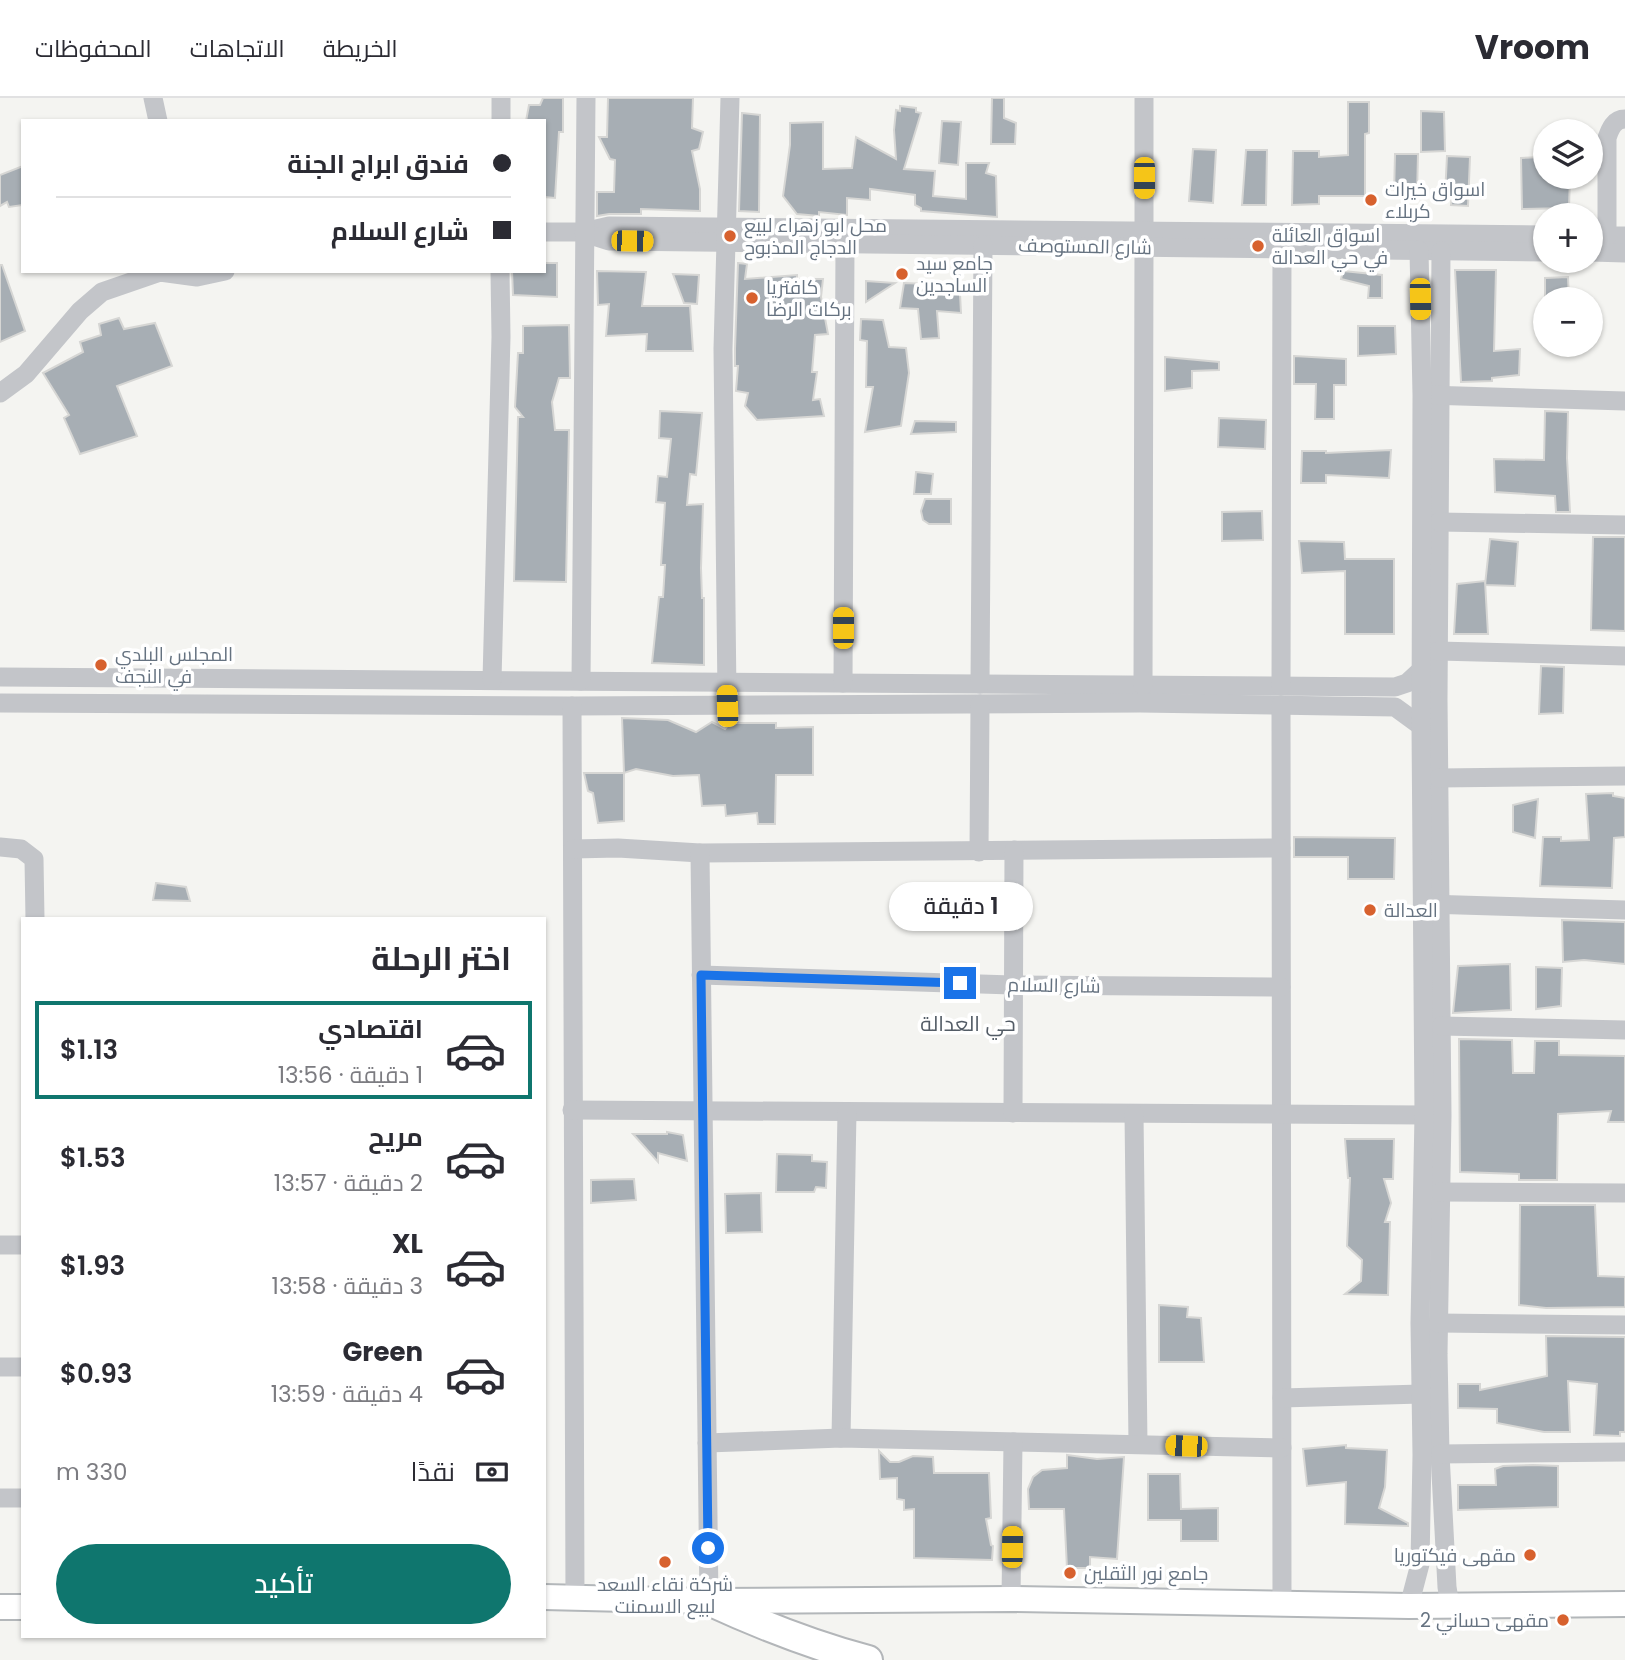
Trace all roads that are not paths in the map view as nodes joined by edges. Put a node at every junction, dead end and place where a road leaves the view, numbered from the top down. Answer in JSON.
{"nodes":[{"id":1,"x":153,"y":98,"type":"edge"},
{"id":2,"x":501,"y":98,"type":"edge"},
{"id":3,"x":586,"y":98,"type":"edge"},
{"id":4,"x":730,"y":98,"type":"edge"},
{"id":5,"x":1144,"y":98,"type":"edge"},
{"id":6,"x":158,"y":119,"type":"edge"},
{"id":7,"x":501,"y":119,"type":"edge"},
{"id":8,"x":1625,"y":119,"type":"edge"},
{"id":9,"x":546,"y":232,"type":"edge"},
{"id":10,"x":583,"y":232,"type":"junction"},
{"id":11,"x":726,"y":235,"type":"junction"},
{"id":12,"x":1533,"y":235,"type":"edge"},
{"id":13,"x":1607,"y":236,"type":"edge"},
{"id":14,"x":1069,"y":238,"type":"junction"},
{"id":15,"x":1144,"y":239,"type":"junction"},
{"id":16,"x":1239,"y":240,"type":"junction"},
{"id":17,"x":845,"y":243,"type":"junction"},
{"id":18,"x":983,"y":245,"type":"junction"},
{"id":19,"x":1282,"y":249,"type":"junction"},
{"id":20,"x":1419,"y":250,"type":"junction"},
{"id":21,"x":1441,"y":251,"type":"junction"},
{"id":22,"x":1533,"y":252,"type":"edge"},
{"id":23,"x":1603,"y":252,"type":"edge"},
{"id":24,"x":1625,"y":253,"type":"edge"},
{"id":25,"x":157,"y":273,"type":"edge"},
{"id":26,"x":178,"y":273,"type":"edge"},
{"id":27,"x":500,"y":273,"type":"edge"},
{"id":28,"x":196,"y":274,"type":"edge"},
{"id":29,"x":0,"y":393,"type":"edge"},
{"id":30,"x":1431,"y":395,"type":"junction"},
{"id":31,"x":1625,"y":401,"type":"edge"},
{"id":32,"x":1439,"y":522,"type":"junction"},
{"id":33,"x":1625,"y":525,"type":"edge"},
{"id":34,"x":1438,"y":651,"type":"junction"},
{"id":35,"x":1625,"y":656,"type":"edge"},
{"id":36,"x":1420,"y":671,"type":"junction"},
{"id":37,"x":0,"y":677,"type":"edge"},
{"id":38,"x":232,"y":678,"type":"junction"},
{"id":39,"x":492,"y":680,"type":"junction"},
{"id":40,"x":581,"y":681,"type":"junction"},
{"id":41,"x":726,"y":682,"type":"junction"},
{"id":42,"x":843,"y":683,"type":"junction"},
{"id":43,"x":980,"y":684,"type":"junction"},
{"id":44,"x":1143,"y":685,"type":"junction"},
{"id":45,"x":1395,"y":687,"type":"junction"},
{"id":46,"x":1281,"y":696,"type":"junction"},
{"id":47,"x":0,"y":703,"type":"edge"},
{"id":48,"x":232,"y":704,"type":"junction"},
{"id":49,"x":980,"y":704,"type":"junction"},
{"id":50,"x":572,"y":706,"type":"junction"},
{"id":51,"x":727,"y":706,"type":"junction"},
{"id":52,"x":1395,"y":707,"type":"junction"},
{"id":53,"x":1421,"y":726,"type":"junction"},
{"id":54,"x":1625,"y":776,"type":"edge"},
{"id":55,"x":1439,"y":778,"type":"junction"},
{"id":56,"x":0,"y":847,"type":"edge"},
{"id":57,"x":1281,"y":848,"type":"junction"},
{"id":58,"x":573,"y":849,"type":"junction"},
{"id":59,"x":1014,"y":850,"type":"junction"},
{"id":60,"x":979,"y":852,"type":"junction"},
{"id":61,"x":700,"y":853,"type":"junction"},
{"id":62,"x":1430,"y":904,"type":"junction"},
{"id":63,"x":1625,"y":909,"type":"edge"},
{"id":64,"x":35,"y":917,"type":"edge"},
{"id":65,"x":701,"y":975,"type":"junction"},
{"id":66,"x":1012,"y":985,"type":"junction"},
{"id":67,"x":1281,"y":987,"type":"junction"},
{"id":68,"x":1441,"y":1026,"type":"junction"},
{"id":69,"x":1625,"y":1030,"type":"edge"},
{"id":70,"x":572,"y":1110,"type":"junction"},
{"id":71,"x":703,"y":1111,"type":"junction"},
{"id":72,"x":847,"y":1112,"type":"junction"},
{"id":73,"x":1013,"y":1113,"type":"junction"},
{"id":74,"x":1135,"y":1114,"type":"junction"},
{"id":75,"x":1282,"y":1114,"type":"junction"},
{"id":76,"x":1424,"y":1115,"type":"junction"},
{"id":77,"x":1440,"y":1192,"type":"junction"},
{"id":78,"x":1625,"y":1194,"type":"edge"},
{"id":79,"x":0,"y":1245,"type":"edge"},
{"id":80,"x":21,"y":1245,"type":"edge"},
{"id":81,"x":1438,"y":1323,"type":"junction"},
{"id":82,"x":1625,"y":1325,"type":"edge"},
{"id":83,"x":1429,"y":1354,"type":"junction"},
{"id":84,"x":0,"y":1367,"type":"edge"},
{"id":85,"x":21,"y":1367,"type":"edge"},
{"id":86,"x":1421,"y":1394,"type":"junction"},
{"id":87,"x":1282,"y":1398,"type":"junction"},
{"id":88,"x":841,"y":1438,"type":"junction"},
{"id":89,"x":1013,"y":1441,"type":"junction"},
{"id":90,"x":707,"y":1443,"type":"junction"},
{"id":91,"x":1138,"y":1444,"type":"junction"},
{"id":92,"x":1282,"y":1448,"type":"junction"},
{"id":93,"x":1625,"y":1452,"type":"edge"},
{"id":94,"x":1440,"y":1454,"type":"junction"},
{"id":95,"x":21,"y":1498,"type":"edge"},
{"id":96,"x":0,"y":1499,"type":"edge"},
{"id":97,"x":1445,"y":1562,"type":"junction"},
{"id":98,"x":1420,"y":1564,"type":"junction"},
{"id":99,"x":546,"y":1597,"type":"edge"},
{"id":100,"x":575,"y":1597,"type":"junction"},
{"id":101,"x":1011,"y":1599,"type":"junction"},
{"id":102,"x":709,"y":1601,"type":"junction"},
{"id":103,"x":1282,"y":1602,"type":"junction"},
{"id":104,"x":1625,"y":1604,"type":"edge"},
{"id":105,"x":0,"y":1606,"type":"edge"},
{"id":106,"x":1409,"y":1606,"type":"junction"},
{"id":107,"x":1450,"y":1606,"type":"junction"},
{"id":108,"x":21,"y":1607,"type":"edge"},
{"id":109,"x":867,"y":1660,"type":"edge"}],
"edges":[{"from":1,"to":6,"type":"street"},
{"from":2,"to":7,"type":"street"},
{"from":3,"to":10,"type":"street"},
{"from":4,"to":11,"type":"street"},
{"from":5,"to":15,"type":"street"},
{"from":8,"to":13,"type":"street"},
{"from":9,"to":10,"type":"street","name":"شارع المستوصف"},
{"from":10,"to":11,"type":"street","name":"شارع المستوصف"},
{"from":10,"to":40,"type":"street"},
{"from":11,"to":14,"type":"street","name":"شارع المستوصف"},
{"from":11,"to":17,"type":"street","name":"شارع المستوصف"},
{"from":11,"to":41,"type":"street"},
{"from":12,"to":16,"type":"street","name":"شارع المستوصف"},
{"from":14,"to":15,"type":"street","name":"شارع المستوصف"},
{"from":14,"to":18,"type":"street","name":"شارع المستوصف"},
{"from":15,"to":16,"type":"street","name":"شارع المستوصف"},
{"from":15,"to":44,"type":"street"},
{"from":16,"to":19,"type":"street","name":"شارع المستوصف"},
{"from":17,"to":18,"type":"street","name":"شارع المستوصف"},
{"from":17,"to":42,"type":"street"},
{"from":18,"to":43,"type":"street"},
{"from":19,"to":20,"type":"street","name":"شارع المستوصف"},
{"from":19,"to":46,"type":"street"},
{"from":20,"to":21,"type":"street","name":"شارع المستوصف"},
{"from":20,"to":30,"type":"street"},
{"from":21,"to":22,"type":"street","name":"شارع المستوصف"},
{"from":21,"to":30,"type":"street"},
{"from":23,"to":24,"type":"street"},
{"from":25,"to":29,"type":"street"},
{"from":26,"to":28,"type":"street"},
{"from":27,"to":39,"type":"street"},
{"from":30,"to":31,"type":"street"},
{"from":30,"to":32,"type":"street"},
{"from":30,"to":36,"type":"street"},
{"from":32,"to":33,"type":"street"},
{"from":32,"to":34,"type":"street"},
{"from":34,"to":35,"type":"street"},
{"from":34,"to":55,"type":"street"},
{"from":36,"to":45,"type":"street"},
{"from":36,"to":53,"type":"street"},
{"from":37,"to":38,"type":"street"},
{"from":38,"to":39,"type":"street"},
{"from":38,"to":48,"type":"street"},
{"from":39,"to":40,"type":"street"},
{"from":40,"to":41,"type":"street"},
{"from":41,"to":42,"type":"street"},
{"from":41,"to":51,"type":"street"},
{"from":42,"to":43,"type":"street"},
{"from":43,"to":44,"type":"street"},
{"from":44,"to":46,"type":"street"},
{"from":45,"to":46,"type":"street"},
{"from":45,"to":52,"type":"street"},
{"from":46,"to":49,"type":"street"},
{"from":46,"to":52,"type":"street"},
{"from":46,"to":57,"type":"street"},
{"from":47,"to":48,"type":"street"},
{"from":48,"to":50,"type":"street"},
{"from":49,"to":51,"type":"street"},
{"from":49,"to":60,"type":"street"},
{"from":50,"to":51,"type":"street"},
{"from":50,"to":58,"type":"street"},
{"from":52,"to":53,"type":"street"},
{"from":53,"to":62,"type":"street"},
{"from":54,"to":55,"type":"street"},
{"from":55,"to":62,"type":"street"},
{"from":56,"to":64,"type":"street"},
{"from":57,"to":59,"type":"street"},
{"from":57,"to":67,"type":"street"},
{"from":58,"to":61,"type":"street"},
{"from":58,"to":70,"type":"street"},
{"from":59,"to":60,"type":"street"},
{"from":59,"to":66,"type":"street"},
{"from":60,"to":61,"type":"street"},
{"from":61,"to":65,"type":"street"},
{"from":62,"to":63,"type":"street"},
{"from":62,"to":68,"type":"street"},
{"from":62,"to":76,"type":"street"},
{"from":65,"to":66,"type":"street","name":"شارع السلام"},
{"from":65,"to":71,"type":"street"},
{"from":66,"to":67,"type":"street","name":"شارع السلام"},
{"from":66,"to":73,"type":"street"},
{"from":67,"to":75,"type":"street"},
{"from":68,"to":69,"type":"street"},
{"from":68,"to":77,"type":"street"},
{"from":70,"to":71,"type":"street"},
{"from":70,"to":100,"type":"street"},
{"from":71,"to":72,"type":"street"},
{"from":71,"to":90,"type":"street"},
{"from":72,"to":73,"type":"street"},
{"from":72,"to":88,"type":"street"},
{"from":73,"to":74,"type":"street"},
{"from":74,"to":75,"type":"street"},
{"from":74,"to":91,"type":"street"},
{"from":75,"to":76,"type":"street"},
{"from":75,"to":87,"type":"street"},
{"from":76,"to":83,"type":"street"},
{"from":77,"to":78,"type":"street"},
{"from":77,"to":81,"type":"street"},
{"from":79,"to":80,"type":"street"},
{"from":81,"to":82,"type":"street"},
{"from":81,"to":83,"type":"street"},
{"from":83,"to":86,"type":"street"},
{"from":83,"to":94,"type":"street"},
{"from":84,"to":85,"type":"street"},
{"from":86,"to":87,"type":"street"},
{"from":86,"to":98,"type":"street"},
{"from":87,"to":92,"type":"street"},
{"from":88,"to":89,"type":"street"},
{"from":88,"to":90,"type":"street"},
{"from":89,"to":91,"type":"street"},
{"from":89,"to":101,"type":"street"},
{"from":90,"to":102,"type":"street"},
{"from":91,"to":92,"type":"street"},
{"from":92,"to":103,"type":"street"},
{"from":93,"to":94,"type":"street"},
{"from":94,"to":97,"type":"street"},
{"from":95,"to":96,"type":"street"},
{"from":97,"to":98,"type":"street"},
{"from":97,"to":107,"type":"street"},
{"from":98,"to":106,"type":"street"},
{"from":99,"to":100,"type":"main road"},
{"from":100,"to":102,"type":"main road"},
{"from":101,"to":102,"type":"main road"},
{"from":101,"to":103,"type":"main road"},
{"from":102,"to":109,"type":"highway"},
{"from":103,"to":106,"type":"main road"},
{"from":104,"to":107,"type":"main road"},
{"from":105,"to":108,"type":"main road"},
{"from":106,"to":107,"type":"main road"}]}
